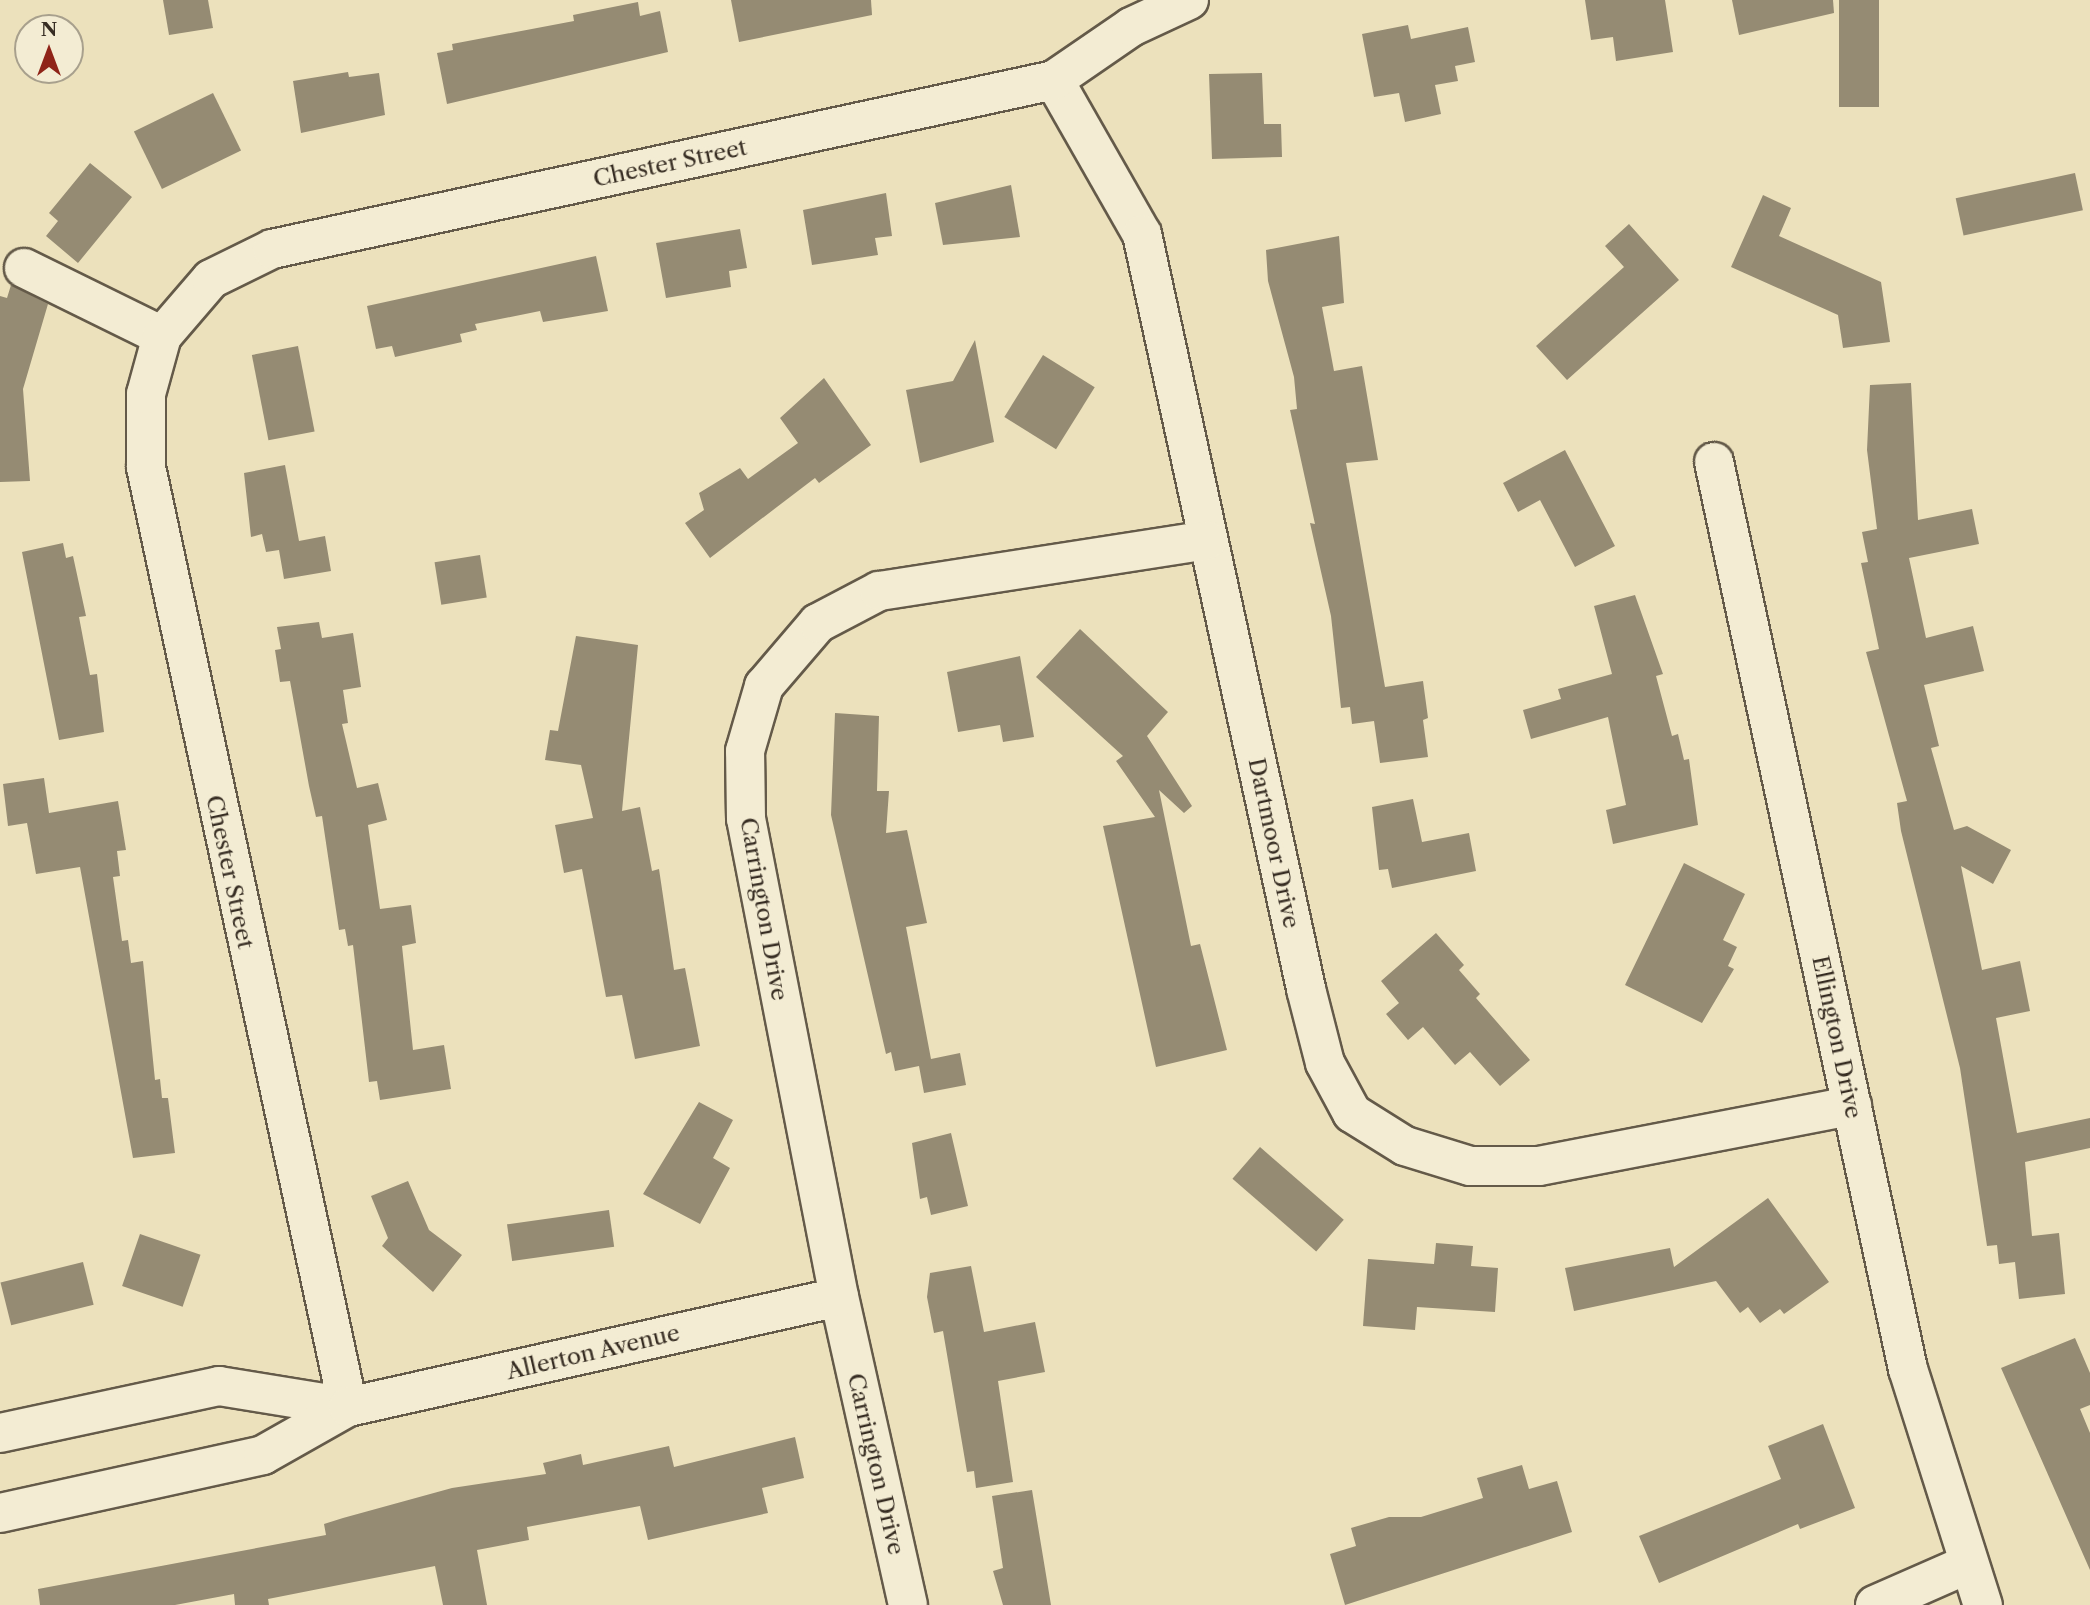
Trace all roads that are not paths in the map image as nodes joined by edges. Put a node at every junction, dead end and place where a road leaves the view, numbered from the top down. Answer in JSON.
{"nodes":[{"id":1,"x":1189,"y":0,"type":"edge"},
{"id":2,"x":1054,"y":80,"type":"junction"},
{"id":3,"x":24,"y":268,"type":"dead end"},
{"id":4,"x":162,"y":336,"type":"junction"},
{"id":5,"x":1714,"y":462,"type":"dead end"},
{"id":6,"x":1207,"y":540,"type":"junction"},
{"id":7,"x":1852,"y":1106,"type":"junction"},
{"id":8,"x":839,"y":1297,"type":"junction"},
{"id":9,"x":348,"y":1407,"type":"junction"},
{"id":10,"x":0,"y":1433,"type":"edge"},
{"id":11,"x":0,"y":1513,"type":"edge"},
{"id":12,"x":1966,"y":1566,"type":"junction"},
{"id":13,"x":908,"y":1605,"type":"edge"},
{"id":14,"x":1875,"y":1605,"type":"edge"},
{"id":15,"x":1983,"y":1605,"type":"edge"}],
"edges":[{"from":1,"to":2,"type":"street","name":"Chester Street"},
{"from":2,"to":4,"type":"street","name":"Chester Street"},
{"from":2,"to":6,"type":"street","name":"Dartmoor Drive"},
{"from":3,"to":4,"type":"street"},
{"from":4,"to":9,"type":"street","name":"Chester Street"},
{"from":5,"to":7,"type":"street","name":"Ellington Drive"},
{"from":6,"to":7,"type":"street","name":"Dartmoor Drive"},
{"from":6,"to":8,"type":"street","name":"Carrington Drive"},
{"from":7,"to":12,"type":"street","name":"Ellington Drive"},
{"from":8,"to":9,"type":"street","name":"Allerton Avenue"},
{"from":8,"to":13,"type":"street","name":"Carrington Drive"},
{"from":9,"to":10,"type":"street","name":"Allerton Avenue"},
{"from":9,"to":11,"type":"street","name":"Allerton Avenue"},
{"from":12,"to":14,"type":"street"},
{"from":12,"to":15,"type":"street","name":"Ellington Drive"}]}
